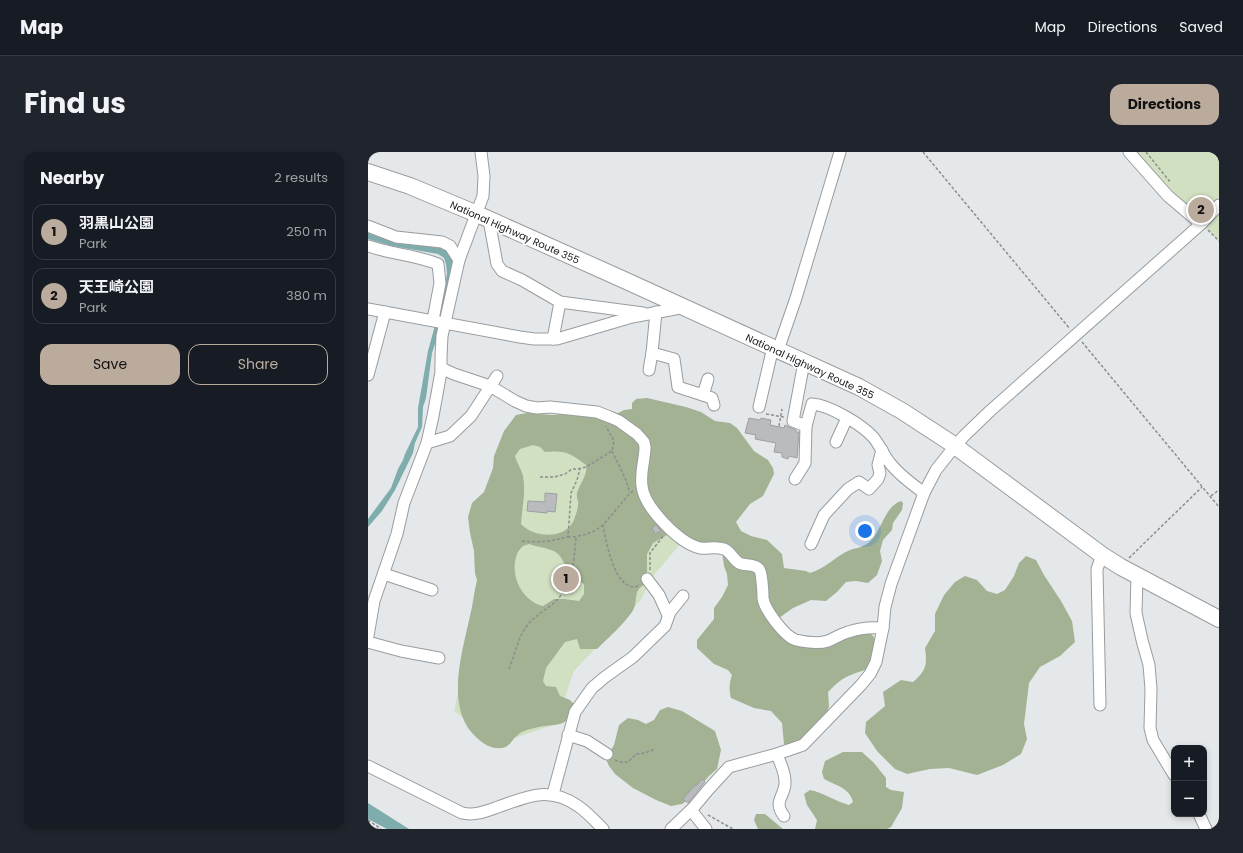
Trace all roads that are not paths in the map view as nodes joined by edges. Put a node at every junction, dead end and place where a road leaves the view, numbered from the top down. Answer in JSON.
{"nodes":[{"id":1,"x":481,"y":152,"type":"edge"},
{"id":2,"x":840,"y":152,"type":"edge"},
{"id":3,"x":1129,"y":152,"type":"edge"},
{"id":4,"x":368,"y":172,"type":"edge"},
{"id":5,"x":1219,"y":205,"type":"edge"},
{"id":6,"x":483,"y":217,"type":"junction"},
{"id":7,"x":1201,"y":224,"type":"junction"},
{"id":8,"x":368,"y":226,"type":"edge"},
{"id":9,"x":368,"y":246,"type":"edge"},
{"id":10,"x":460,"y":260,"type":"junction"},
{"id":11,"x":560,"y":302,"type":"junction"},
{"id":12,"x":680,"y":305,"type":"junction"},
{"id":13,"x":368,"y":309,"type":"edge"},
{"id":14,"x":385,"y":312,"type":"junction"},
{"id":15,"x":652,"y":313,"type":"junction"},
{"id":16,"x":440,"y":321,"type":"junction"},
{"id":17,"x":553,"y":339,"type":"junction"},
{"id":18,"x":776,"y":349,"type":"junction"},
{"id":19,"x":652,"y":353,"type":"junction"},
{"id":20,"x":804,"y":362,"type":"junction"},
{"id":21,"x":441,"y":368,"type":"junction"},
{"id":22,"x":649,"y":370,"type":"dead end"},
{"id":23,"x":368,"y":375,"type":"edge"},
{"id":24,"x":497,"y":376,"type":"dead end"},
{"id":25,"x":708,"y":379,"type":"dead end"},
{"id":26,"x":490,"y":386,"type":"junction"},
{"id":27,"x":702,"y":395,"type":"junction"},
{"id":28,"x":714,"y":405,"type":"dead end"},
{"id":29,"x":759,"y":407,"type":"road end"},
{"id":30,"x":841,"y":424,"type":"junction"},
{"id":31,"x":806,"y":426,"type":"junction"},
{"id":32,"x":427,"y":442,"type":"junction"},
{"id":33,"x":836,"y":442,"type":"dead end"},
{"id":34,"x":955,"y":446,"type":"junction"},
{"id":35,"x":882,"y":450,"type":"junction"},
{"id":36,"x":795,"y":479,"type":"dead end"},
{"id":37,"x":924,"y":493,"type":"junction"},
{"id":38,"x":811,"y":544,"type":"dead end"},
{"id":39,"x":1102,"y":555,"type":"junction"},
{"id":40,"x":384,"y":574,"type":"junction"},
{"id":41,"x":1137,"y":576,"type":"junction"},
{"id":42,"x":647,"y":579,"type":"road end"},
{"id":43,"x":432,"y":590,"type":"dead end"},
{"id":44,"x":683,"y":596,"type":"dead end"},
{"id":45,"x":668,"y":615,"type":"junction"},
{"id":46,"x":1219,"y":619,"type":"edge"},
{"id":47,"x":884,"y":628,"type":"junction"},
{"id":48,"x":368,"y":636,"type":"edge"},
{"id":49,"x":368,"y":642,"type":"edge"},
{"id":50,"x":439,"y":658,"type":"dead end"},
{"id":51,"x":1100,"y":705,"type":"dead end"},
{"id":52,"x":568,"y":735,"type":"junction"},
{"id":53,"x":607,"y":754,"type":"road end"},
{"id":54,"x":777,"y":754,"type":"junction"},
{"id":55,"x":368,"y":766,"type":"edge"},
{"id":56,"x":1171,"y":770,"type":"edge"},
{"id":57,"x":552,"y":794,"type":"junction"},
{"id":58,"x":692,"y":809,"type":"junction"},
{"id":59,"x":784,"y":816,"type":"dead end"},
{"id":60,"x":1200,"y":817,"type":"edge"},
{"id":61,"x":603,"y":829,"type":"edge"},
{"id":62,"x":671,"y":829,"type":"edge"},
{"id":63,"x":706,"y":829,"type":"edge"},
{"id":64,"x":1206,"y":829,"type":"edge"}],
"edges":[{"from":1,"to":6,"type":"street"},
{"from":2,"to":18,"type":"street"},
{"from":3,"to":7,"type":"street"},
{"from":4,"to":6,"type":"highway","name":"National Highway Route 355"},
{"from":5,"to":7,"type":"street"},
{"from":6,"to":10,"type":"street"},
{"from":6,"to":11,"type":"street"},
{"from":6,"to":12,"type":"highway","name":"National Highway Route 355"},
{"from":7,"to":34,"type":"street"},
{"from":8,"to":10,"type":"street"},
{"from":9,"to":16,"type":"street"},
{"from":10,"to":16,"type":"street"},
{"from":11,"to":15,"type":"street"},
{"from":11,"to":17,"type":"street"},
{"from":12,"to":15,"type":"street"},
{"from":12,"to":18,"type":"highway","name":"National Highway Route 355"},
{"from":13,"to":14,"type":"street"},
{"from":14,"to":16,"type":"street"},
{"from":14,"to":23,"type":"street"},
{"from":15,"to":17,"type":"street"},
{"from":15,"to":19,"type":"street"},
{"from":16,"to":17,"type":"street"},
{"from":16,"to":21,"type":"street"},
{"from":18,"to":20,"type":"highway","name":"National Highway Route 355"},
{"from":18,"to":29,"type":"street"},
{"from":19,"to":22,"type":"street"},
{"from":19,"to":27,"type":"street"},
{"from":20,"to":31,"type":"street"},
{"from":20,"to":34,"type":"highway","name":"National Highway Route 355"},
{"from":21,"to":26,"type":"street"},
{"from":21,"to":32,"type":"street"},
{"from":24,"to":26,"type":"street"},
{"from":25,"to":27,"type":"street"},
{"from":26,"to":32,"type":"street"},
{"from":26,"to":47,"type":"street"},
{"from":27,"to":28,"type":"street"},
{"from":30,"to":31,"type":"street"},
{"from":30,"to":33,"type":"street"},
{"from":30,"to":35,"type":"street"},
{"from":31,"to":36,"type":"street"},
{"from":32,"to":40,"type":"street"},
{"from":34,"to":37,"type":"street"},
{"from":34,"to":39,"type":"highway","name":"National Highway Route 355"},
{"from":35,"to":37,"type":"street"},
{"from":35,"to":38,"type":"street"},
{"from":37,"to":47,"type":"street"},
{"from":39,"to":41,"type":"highway","name":"National Highway Route 355"},
{"from":39,"to":51,"type":"street"},
{"from":40,"to":43,"type":"street"},
{"from":40,"to":48,"type":"street"},
{"from":41,"to":46,"type":"highway","name":"National Highway Route 355"},
{"from":41,"to":56,"type":"street"},
{"from":42,"to":45,"type":"street"},
{"from":44,"to":45,"type":"street"},
{"from":45,"to":52,"type":"street"},
{"from":47,"to":54,"type":"street"},
{"from":49,"to":50,"type":"street"},
{"from":52,"to":53,"type":"street"},
{"from":52,"to":57,"type":"street"},
{"from":54,"to":58,"type":"street"},
{"from":54,"to":59,"type":"street"},
{"from":55,"to":57,"type":"street"},
{"from":57,"to":61,"type":"street"},
{"from":58,"to":62,"type":"street"},
{"from":58,"to":63,"type":"street"},
{"from":60,"to":64,"type":"street"}]}
